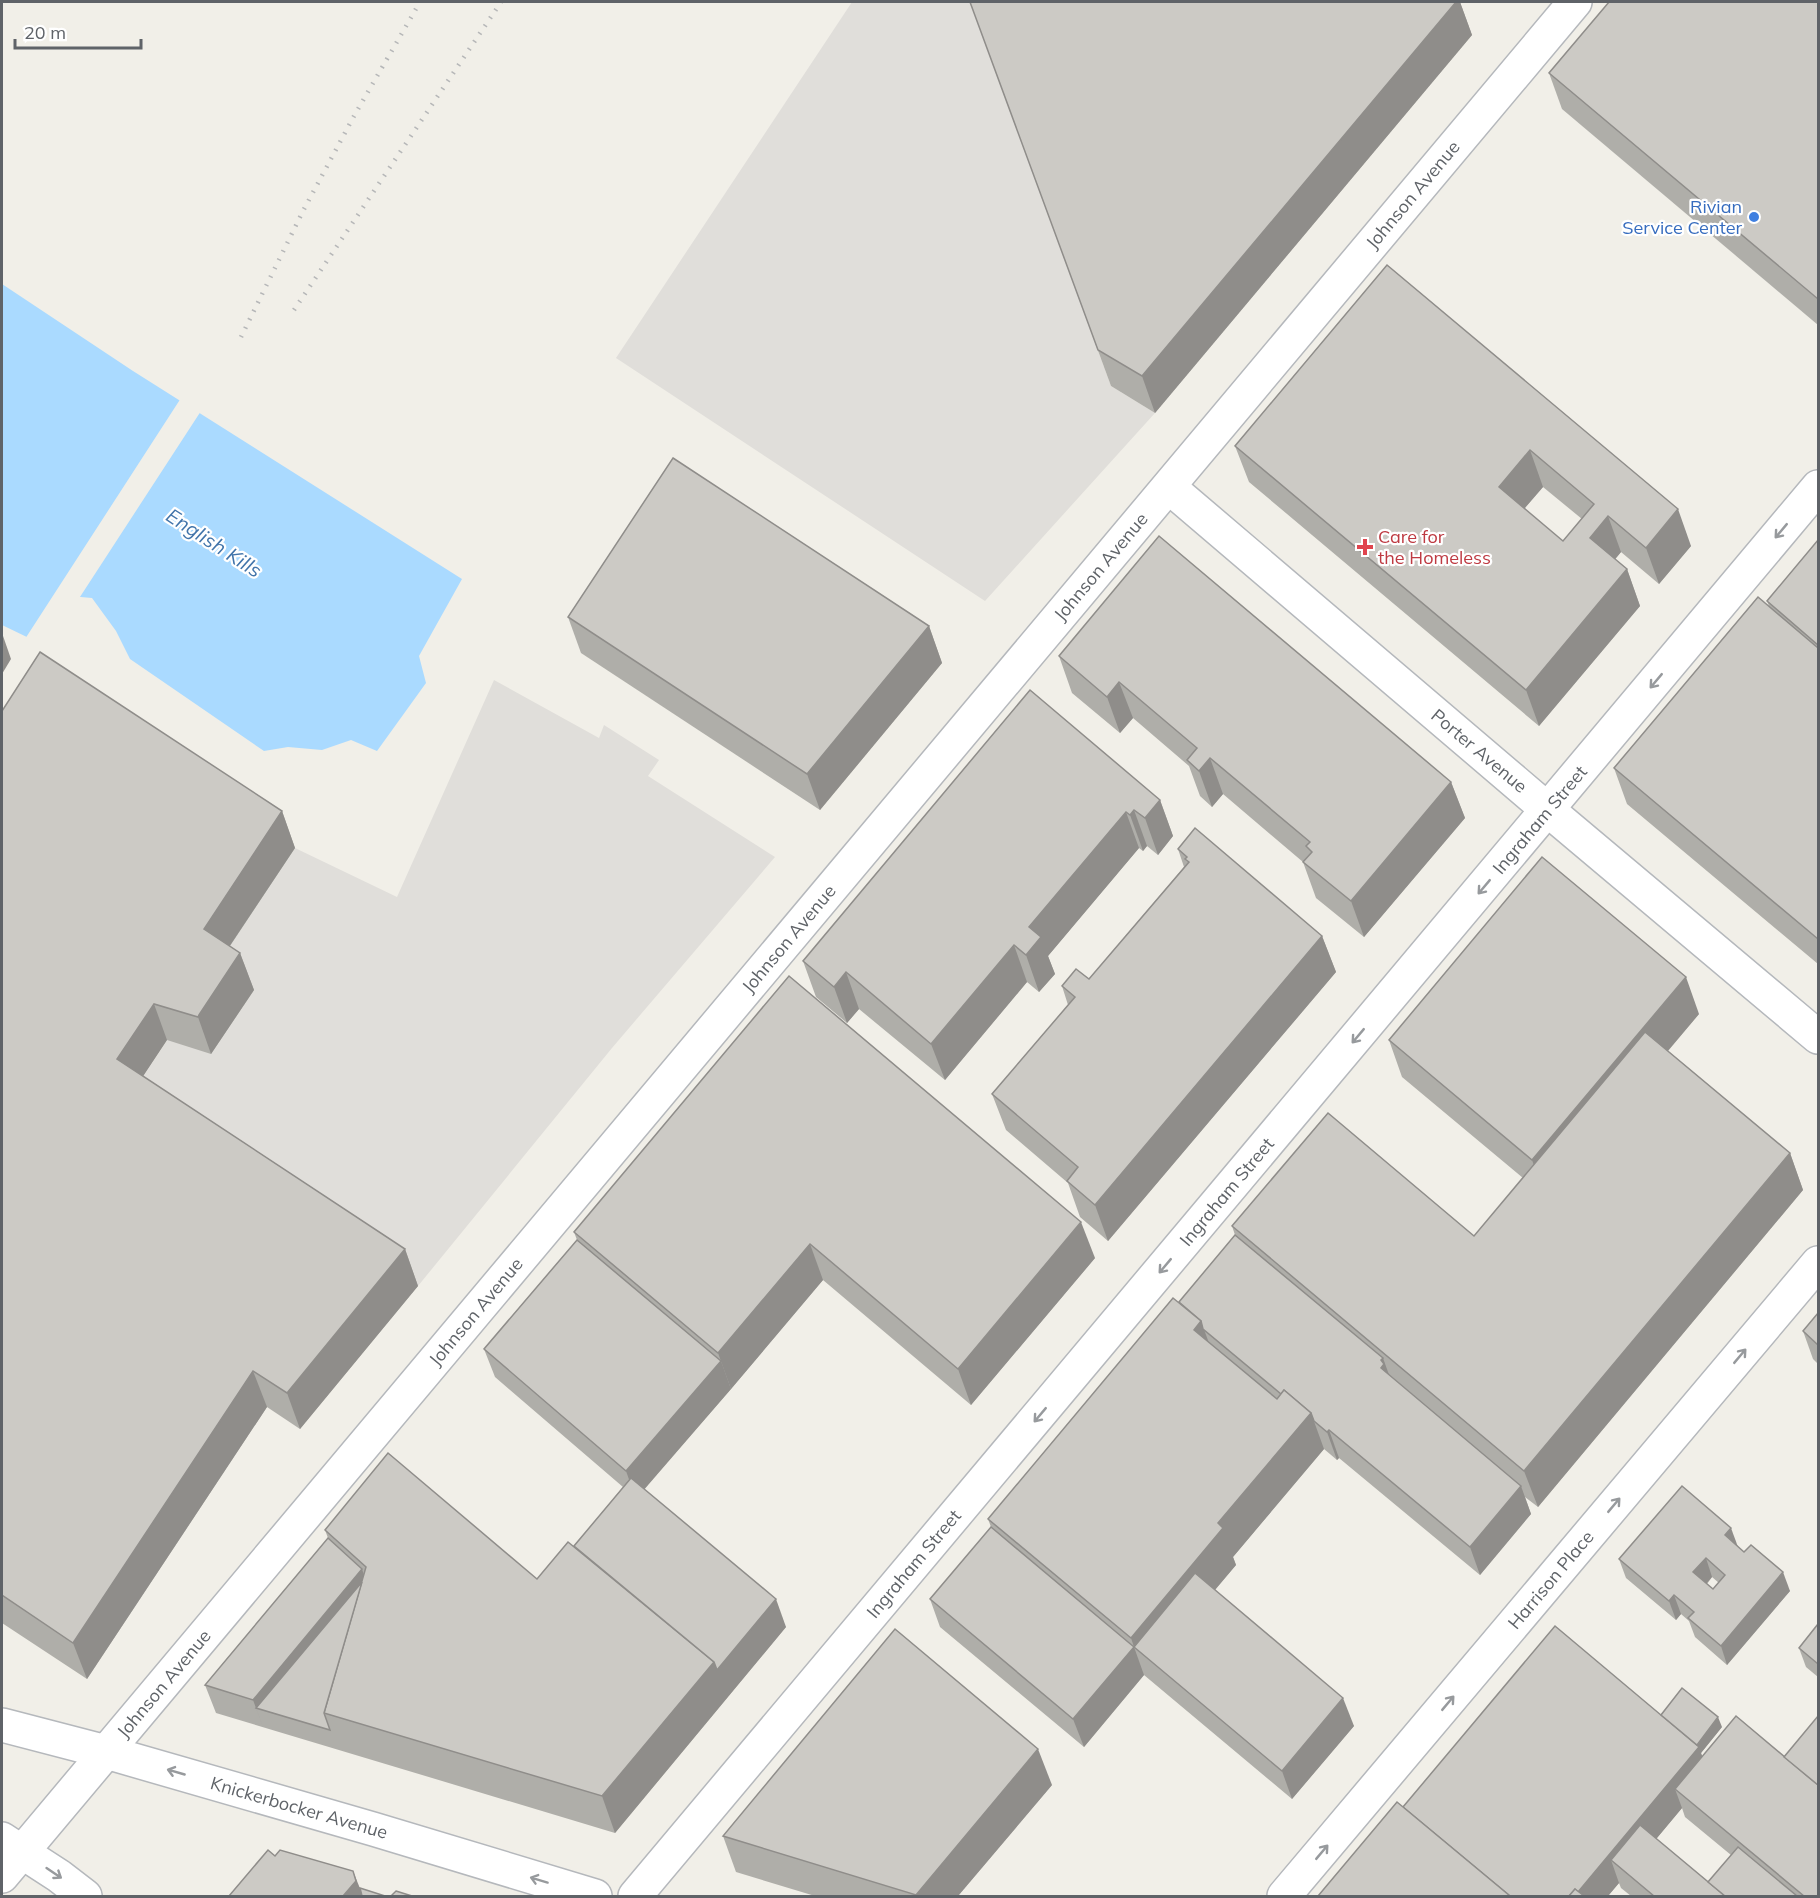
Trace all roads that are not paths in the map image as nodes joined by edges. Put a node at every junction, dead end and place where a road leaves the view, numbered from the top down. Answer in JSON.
{"nodes":[{"id":1,"x":1575,"y":2,"type":"edge"},
{"id":2,"x":1169,"y":487,"type":"junction"},
{"id":3,"x":1818,"y":487,"type":"edge"},
{"id":4,"x":1548,"y":810,"type":"junction"},
{"id":5,"x":1818,"y":1037,"type":"edge"},
{"id":6,"x":1818,"y":1263,"type":"edge"},
{"id":7,"x":2,"y":1725,"type":"edge"},
{"id":8,"x":106,"y":1752,"type":"junction"},
{"id":9,"x":8,"y":1856,"type":"edge"},
{"id":10,"x":85,"y":1896,"type":"edge"},
{"id":11,"x":595,"y":1896,"type":"edge"},
{"id":12,"x":635,"y":1896,"type":"edge"},
{"id":13,"x":1284,"y":1896,"type":"edge"}],
"edges":[{"from":1,"to":2,"type":"street","name":"Johnson Avenue"},
{"from":2,"to":4,"type":"street","name":"Porter Avenue"},
{"from":2,"to":8,"type":"street","name":"Johnson Avenue"},
{"from":3,"to":4,"type":"street","name":"Ingraham Street","one_way":true},
{"from":4,"to":5,"type":"street","name":"Porter Avenue"},
{"from":4,"to":12,"type":"street","name":"Ingraham Street","one_way":true},
{"from":13,"to":6,"type":"street","name":"Harrison Place","one_way":true},
{"from":7,"to":8,"type":"street","name":"Knickerbocker Avenue"},
{"from":8,"to":9,"type":"street","name":"Johnson Avenue"},
{"from":11,"to":8,"type":"street","name":"Knickerbocker Avenue","one_way":true},
{"from":9,"to":10,"type":"street","one_way":true}]}
